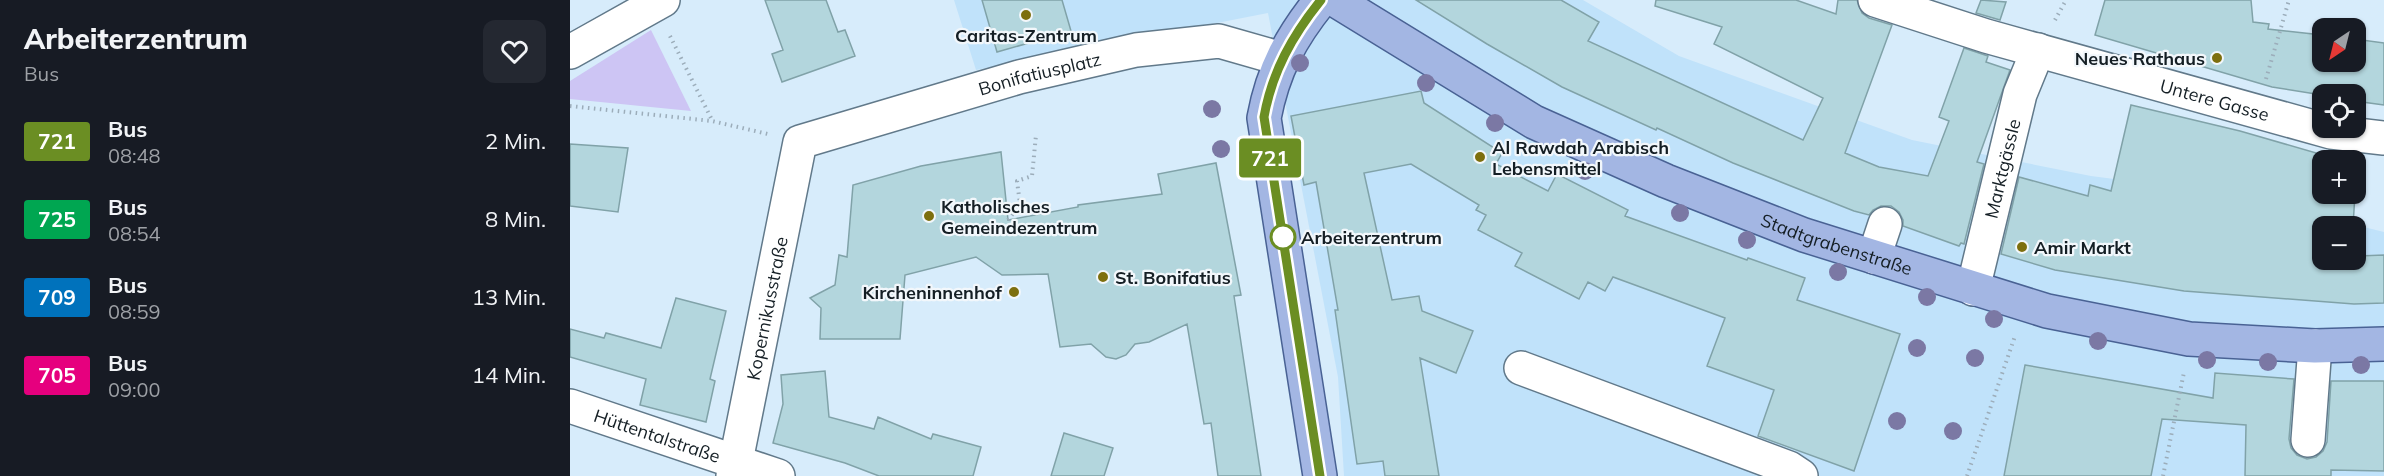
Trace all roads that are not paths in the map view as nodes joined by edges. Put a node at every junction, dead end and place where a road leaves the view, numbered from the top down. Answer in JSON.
{"nodes":[{"id":1,"x":1321,"y":0,"type":"edge"},
{"id":2,"x":1335,"y":0,"type":"edge"},
{"id":3,"x":1875,"y":0,"type":"edge"},
{"id":4,"x":659,"y":2,"type":"edge"},
{"id":5,"x":2038,"y":50,"type":"junction"},
{"id":6,"x":570,"y":52,"type":"edge"},
{"id":7,"x":1282,"y":59,"type":"junction"},
{"id":8,"x":2384,"y":138,"type":"edge"},
{"id":9,"x":800,"y":142,"type":"joint"},
{"id":10,"x":1885,"y":224,"type":"dead end"},
{"id":11,"x":1874,"y":257,"type":"junction"},
{"id":12,"x":1973,"y":289,"type":"junction"},
{"id":13,"x":2384,"y":344,"type":"edge"},
{"id":14,"x":2315,"y":345,"type":"junction"},
{"id":15,"x":1521,"y":368,"type":"dead end"},
{"id":16,"x":570,"y":406,"type":"edge"},
{"id":17,"x":2308,"y":440,"type":"dead end"},
{"id":18,"x":735,"y":469,"type":"edge"},
{"id":19,"x":778,"y":476,"type":"edge"},
{"id":20,"x":1320,"y":476,"type":"edge"},
{"id":21,"x":1801,"y":476,"type":"edge"}],
"edges":[{"from":1,"to":7,"type":"main road"},
{"from":2,"to":11,"type":"main road","name":"Stadtgrabenstraße"},
{"from":3,"to":5,"type":"street","name":"Untere Gasse"},
{"from":4,"to":6,"type":"street"},
{"from":5,"to":8,"type":"street","name":"Untere Gasse"},
{"from":5,"to":12,"type":"street","name":"Marktgässle"},
{"from":7,"to":9,"type":"street","name":"Bonifatiusplatz"},
{"from":7,"to":20,"type":"main road"},
{"from":9,"to":18,"type":"street","name":"Kopernikusstraße"},
{"from":10,"to":11,"type":"street"},
{"from":11,"to":12,"type":"main road","name":"Stadtgrabenstraße"},
{"from":12,"to":14,"type":"main road","name":"Stadtgrabenstraße"},
{"from":13,"to":14,"type":"main road","name":"Stadtgrabenstraße"},
{"from":14,"to":17,"type":"street"},
{"from":15,"to":21,"type":"street"},
{"from":16,"to":18,"type":"street","name":"Hüttentalstraße"},
{"from":18,"to":19,"type":"street","name":"Hüttentalstraße"}]}
